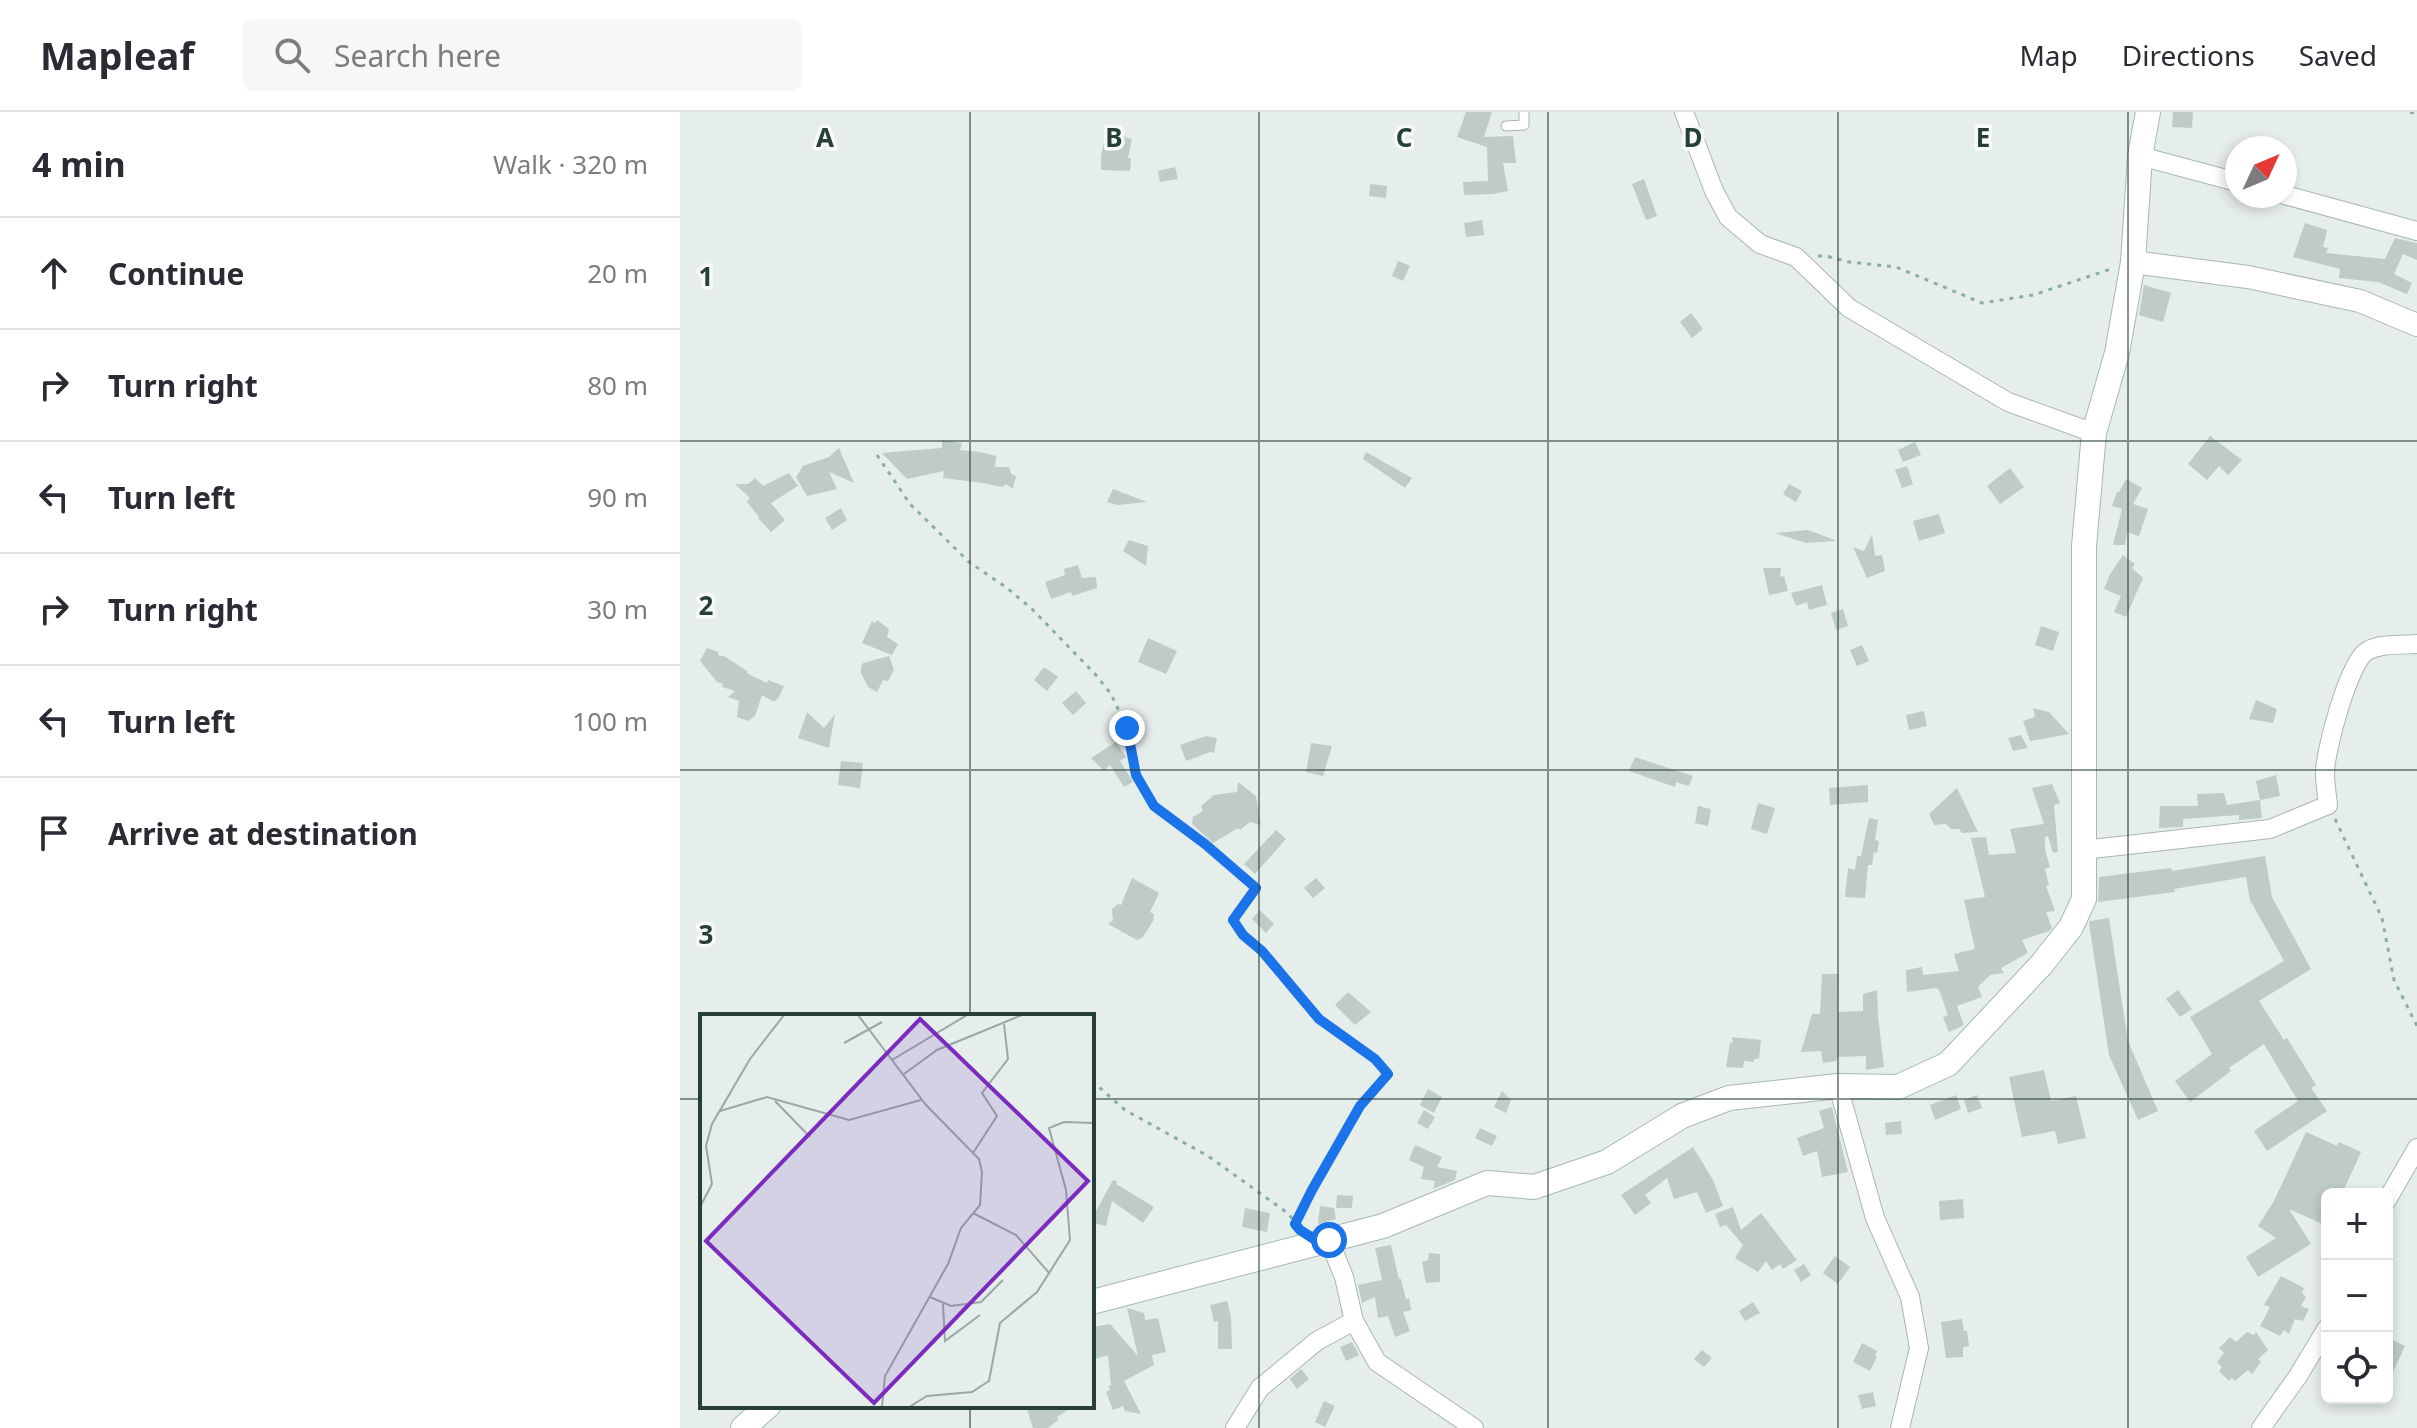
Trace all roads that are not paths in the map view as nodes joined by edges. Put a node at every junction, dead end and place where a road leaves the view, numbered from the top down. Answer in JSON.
{"nodes":[{"id":1,"x":1524,"y":112,"type":"edge"},
{"id":2,"x":1684,"y":112,"type":"edge"},
{"id":3,"x":2148,"y":112,"type":"edge"},
{"id":4,"x":1506,"y":126,"type":"dead end"},
{"id":5,"x":2140,"y":156,"type":"junction"},
{"id":6,"x":2225,"y":179,"type":"edge"},
{"id":7,"x":2297,"y":198,"type":"edge"},
{"id":8,"x":2417,"y":231,"type":"edge"},
{"id":9,"x":2133,"y":262,"type":"junction"},
{"id":10,"x":2417,"y":325,"type":"edge"},
{"id":11,"x":2094,"y":433,"type":"junction"},
{"id":12,"x":2417,"y":644,"type":"edge"},
{"id":13,"x":2083,"y":850,"type":"junction"},
{"id":14,"x":1838,"y":1086,"type":"junction"},
{"id":15,"x":2417,"y":1148,"type":"edge"},
{"id":16,"x":2393,"y":1190,"type":"edge"},
{"id":17,"x":1324,"y":1242,"type":"junction"},
{"id":18,"x":1094,"y":1301,"type":"edge"},
{"id":19,"x":1354,"y":1321,"type":"junction"},
{"id":20,"x":2325,"y":1332,"type":"edge"},
{"id":21,"x":766,"y":1408,"type":"edge"},
{"id":22,"x":743,"y":1428,"type":"edge"},
{"id":23,"x":1235,"y":1428,"type":"edge"},
{"id":24,"x":1474,"y":1428,"type":"edge"},
{"id":25,"x":1900,"y":1428,"type":"edge"},
{"id":26,"x":2261,"y":1428,"type":"edge"}],
"edges":[{"from":1,"to":4,"type":"lane"},
{"from":2,"to":11,"type":"street"},
{"from":3,"to":5,"type":"main road"},
{"from":5,"to":6,"type":"street"},
{"from":5,"to":9,"type":"main road"},
{"from":7,"to":8,"type":"street"},
{"from":9,"to":10,"type":"street"},
{"from":9,"to":11,"type":"main road"},
{"from":11,"to":13,"type":"main road"},
{"from":12,"to":13,"type":"street"},
{"from":13,"to":14,"type":"main road"},
{"from":14,"to":17,"type":"main road"},
{"from":14,"to":25,"type":"street"},
{"from":15,"to":16,"type":"street"},
{"from":17,"to":18,"type":"main road"},
{"from":17,"to":19,"type":"street"},
{"from":19,"to":23,"type":"street"},
{"from":19,"to":24,"type":"street"},
{"from":20,"to":26,"type":"street"},
{"from":21,"to":22,"type":"main road"}]}
